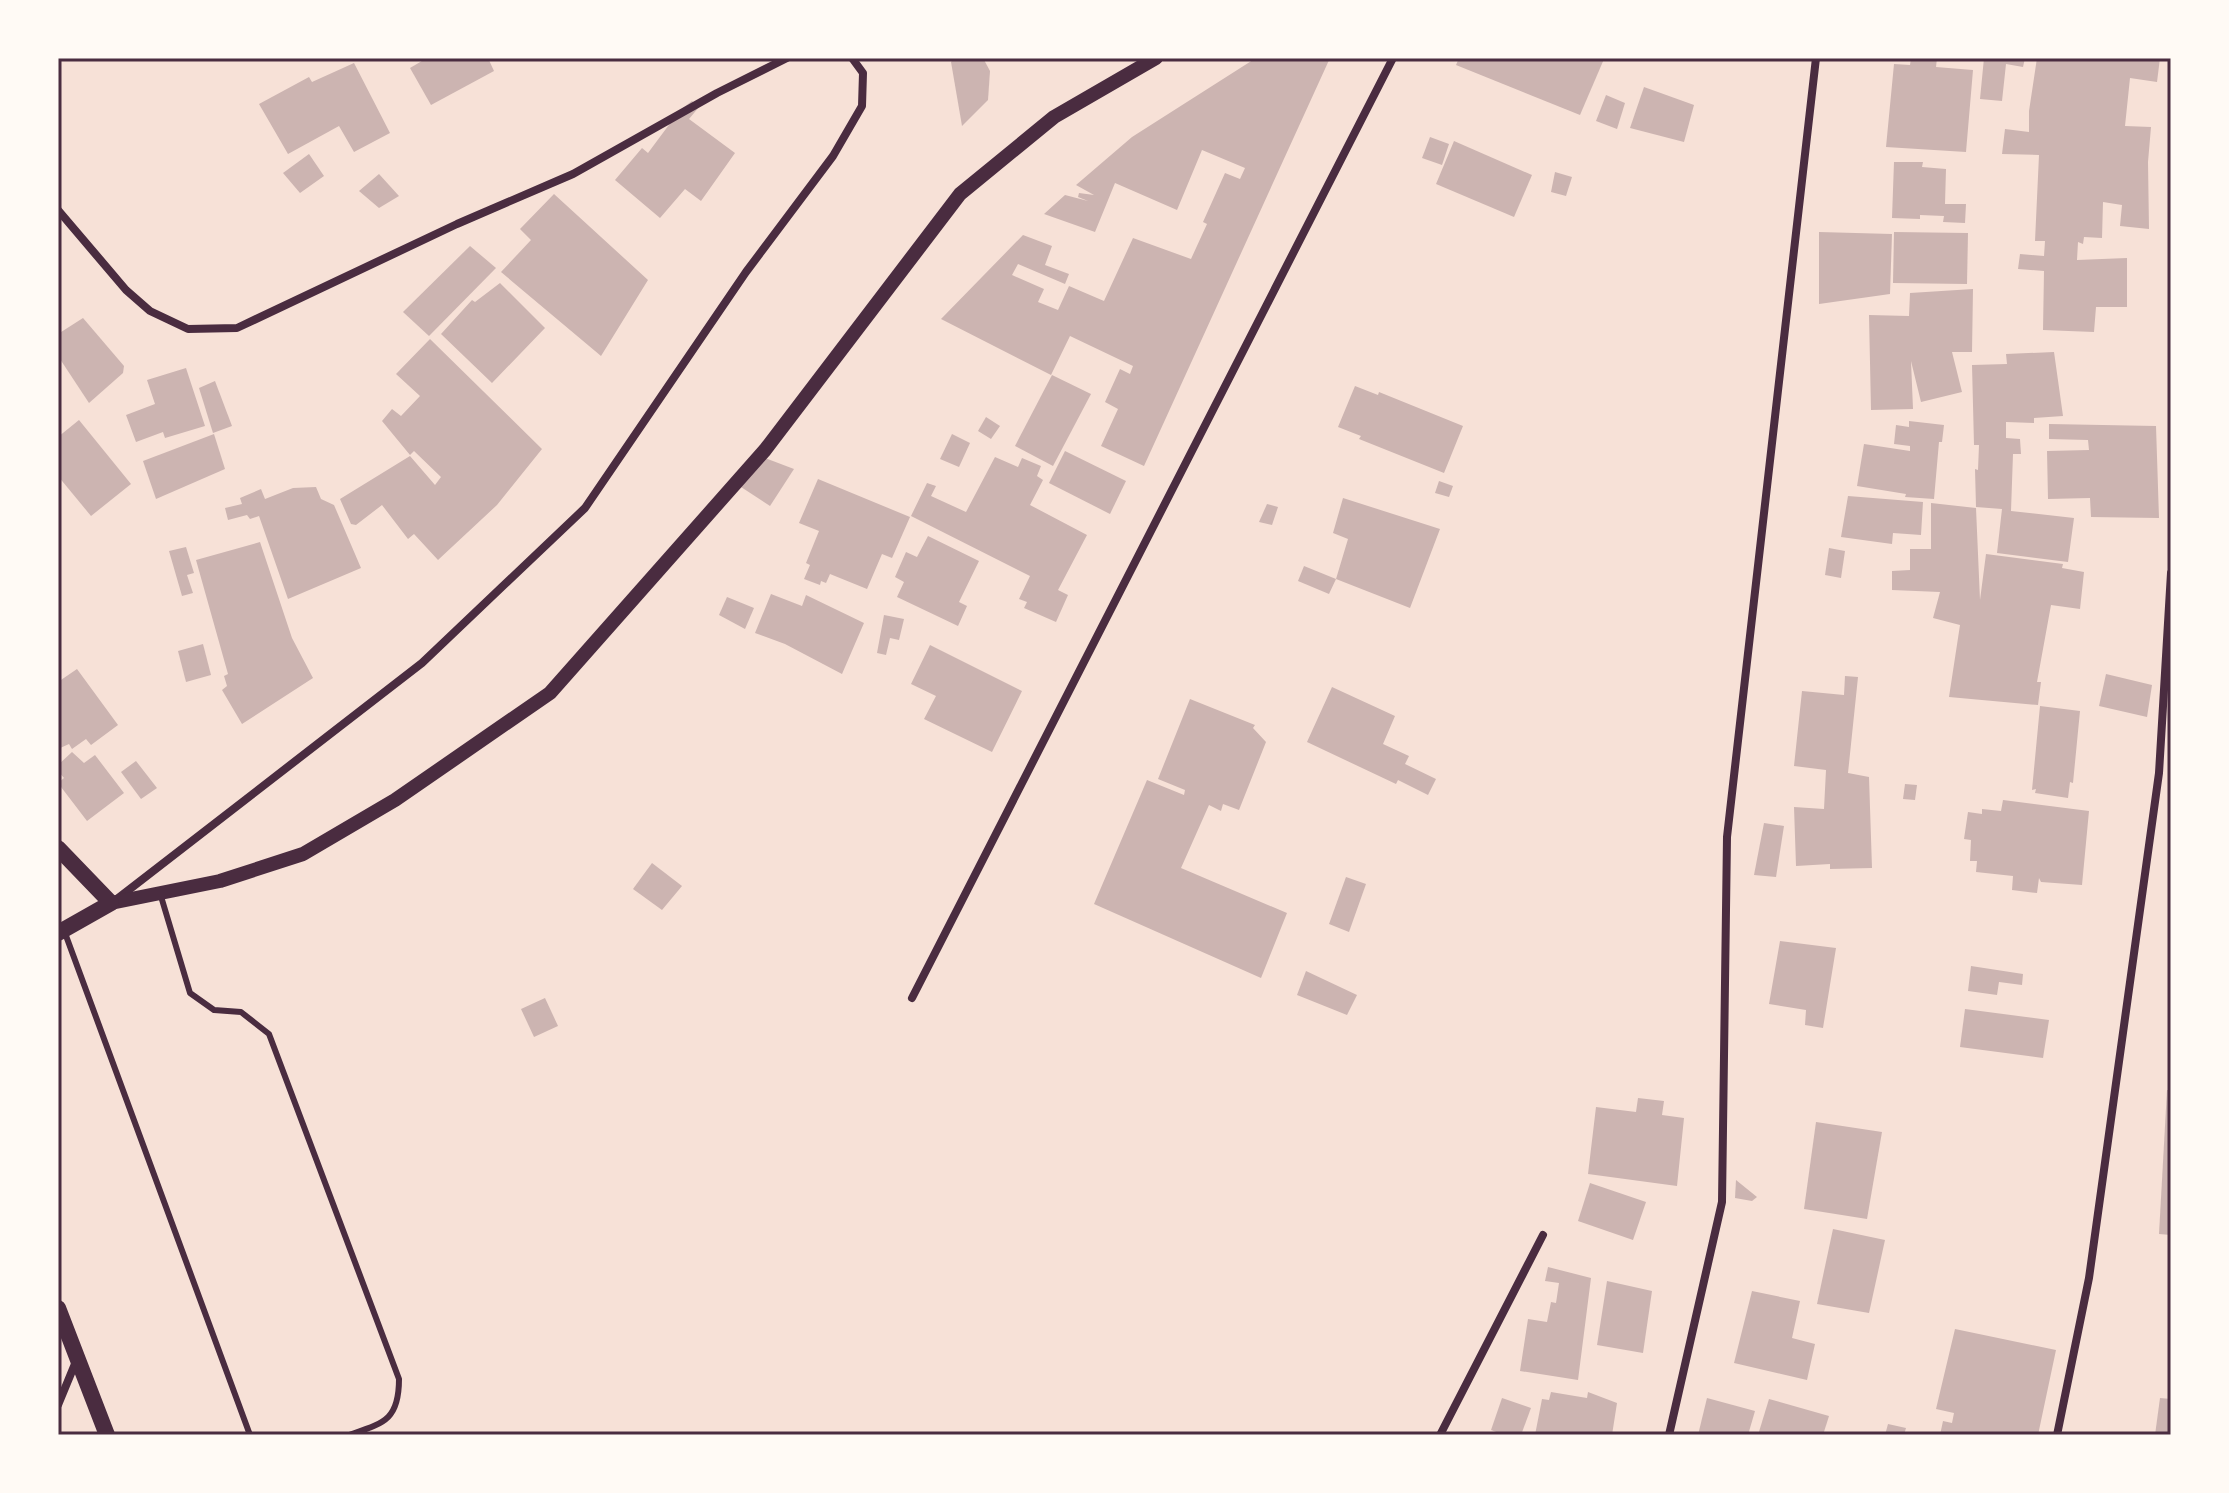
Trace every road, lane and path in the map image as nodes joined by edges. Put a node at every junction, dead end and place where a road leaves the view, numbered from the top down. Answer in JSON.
{"nodes":[{"id":1,"x":787,"y":58,"type":"edge"},
{"id":2,"x":852,"y":58,"type":"edge"},
{"id":3,"x":1156,"y":58,"type":"edge"},
{"id":4,"x":1393,"y":58,"type":"edge"},
{"id":5,"x":1816,"y":58,"type":"edge"},
{"id":6,"x":58,"y":210,"type":"edge"},
{"id":7,"x":2171,"y":573,"type":"edge"},
{"id":8,"x":58,"y":848,"type":"edge"},
{"id":9,"x":160,"y":893,"type":"junction"},
{"id":10,"x":111,"y":903,"type":"junction"},
{"id":11,"x":61,"y":931,"type":"edge"},
{"id":12,"x":912,"y":998,"type":"dead end"},
{"id":13,"x":1543,"y":1235,"type":"dead end"},
{"id":14,"x":58,"y":1308,"type":"edge"},
{"id":15,"x":78,"y":1359,"type":"junction"},
{"id":16,"x":58,"y":1405,"type":"edge"},
{"id":17,"x":107,"y":1435,"type":"edge"},
{"id":18,"x":250,"y":1435,"type":"edge"},
{"id":19,"x":349,"y":1435,"type":"edge"},
{"id":20,"x":1440,"y":1435,"type":"edge"},
{"id":21,"x":1669,"y":1435,"type":"edge"},
{"id":22,"x":2057,"y":1435,"type":"edge"}],
"edges":[{"from":1,"to":6,"type":"street"},
{"from":2,"to":10,"type":"street"},
{"from":3,"to":9,"type":"street"},
{"from":4,"to":12,"type":"street"},
{"from":5,"to":21,"type":"street"},
{"from":7,"to":22,"type":"street"},
{"from":8,"to":10,"type":"main road"},
{"from":9,"to":10,"type":"street"},
{"from":9,"to":19,"type":"lane"},
{"from":10,"to":11,"type":"main road"},
{"from":11,"to":18,"type":"lane"},
{"from":13,"to":20,"type":"street"},
{"from":14,"to":15,"type":"main road"},
{"from":15,"to":16,"type":"street"},
{"from":15,"to":17,"type":"main road"}]}
